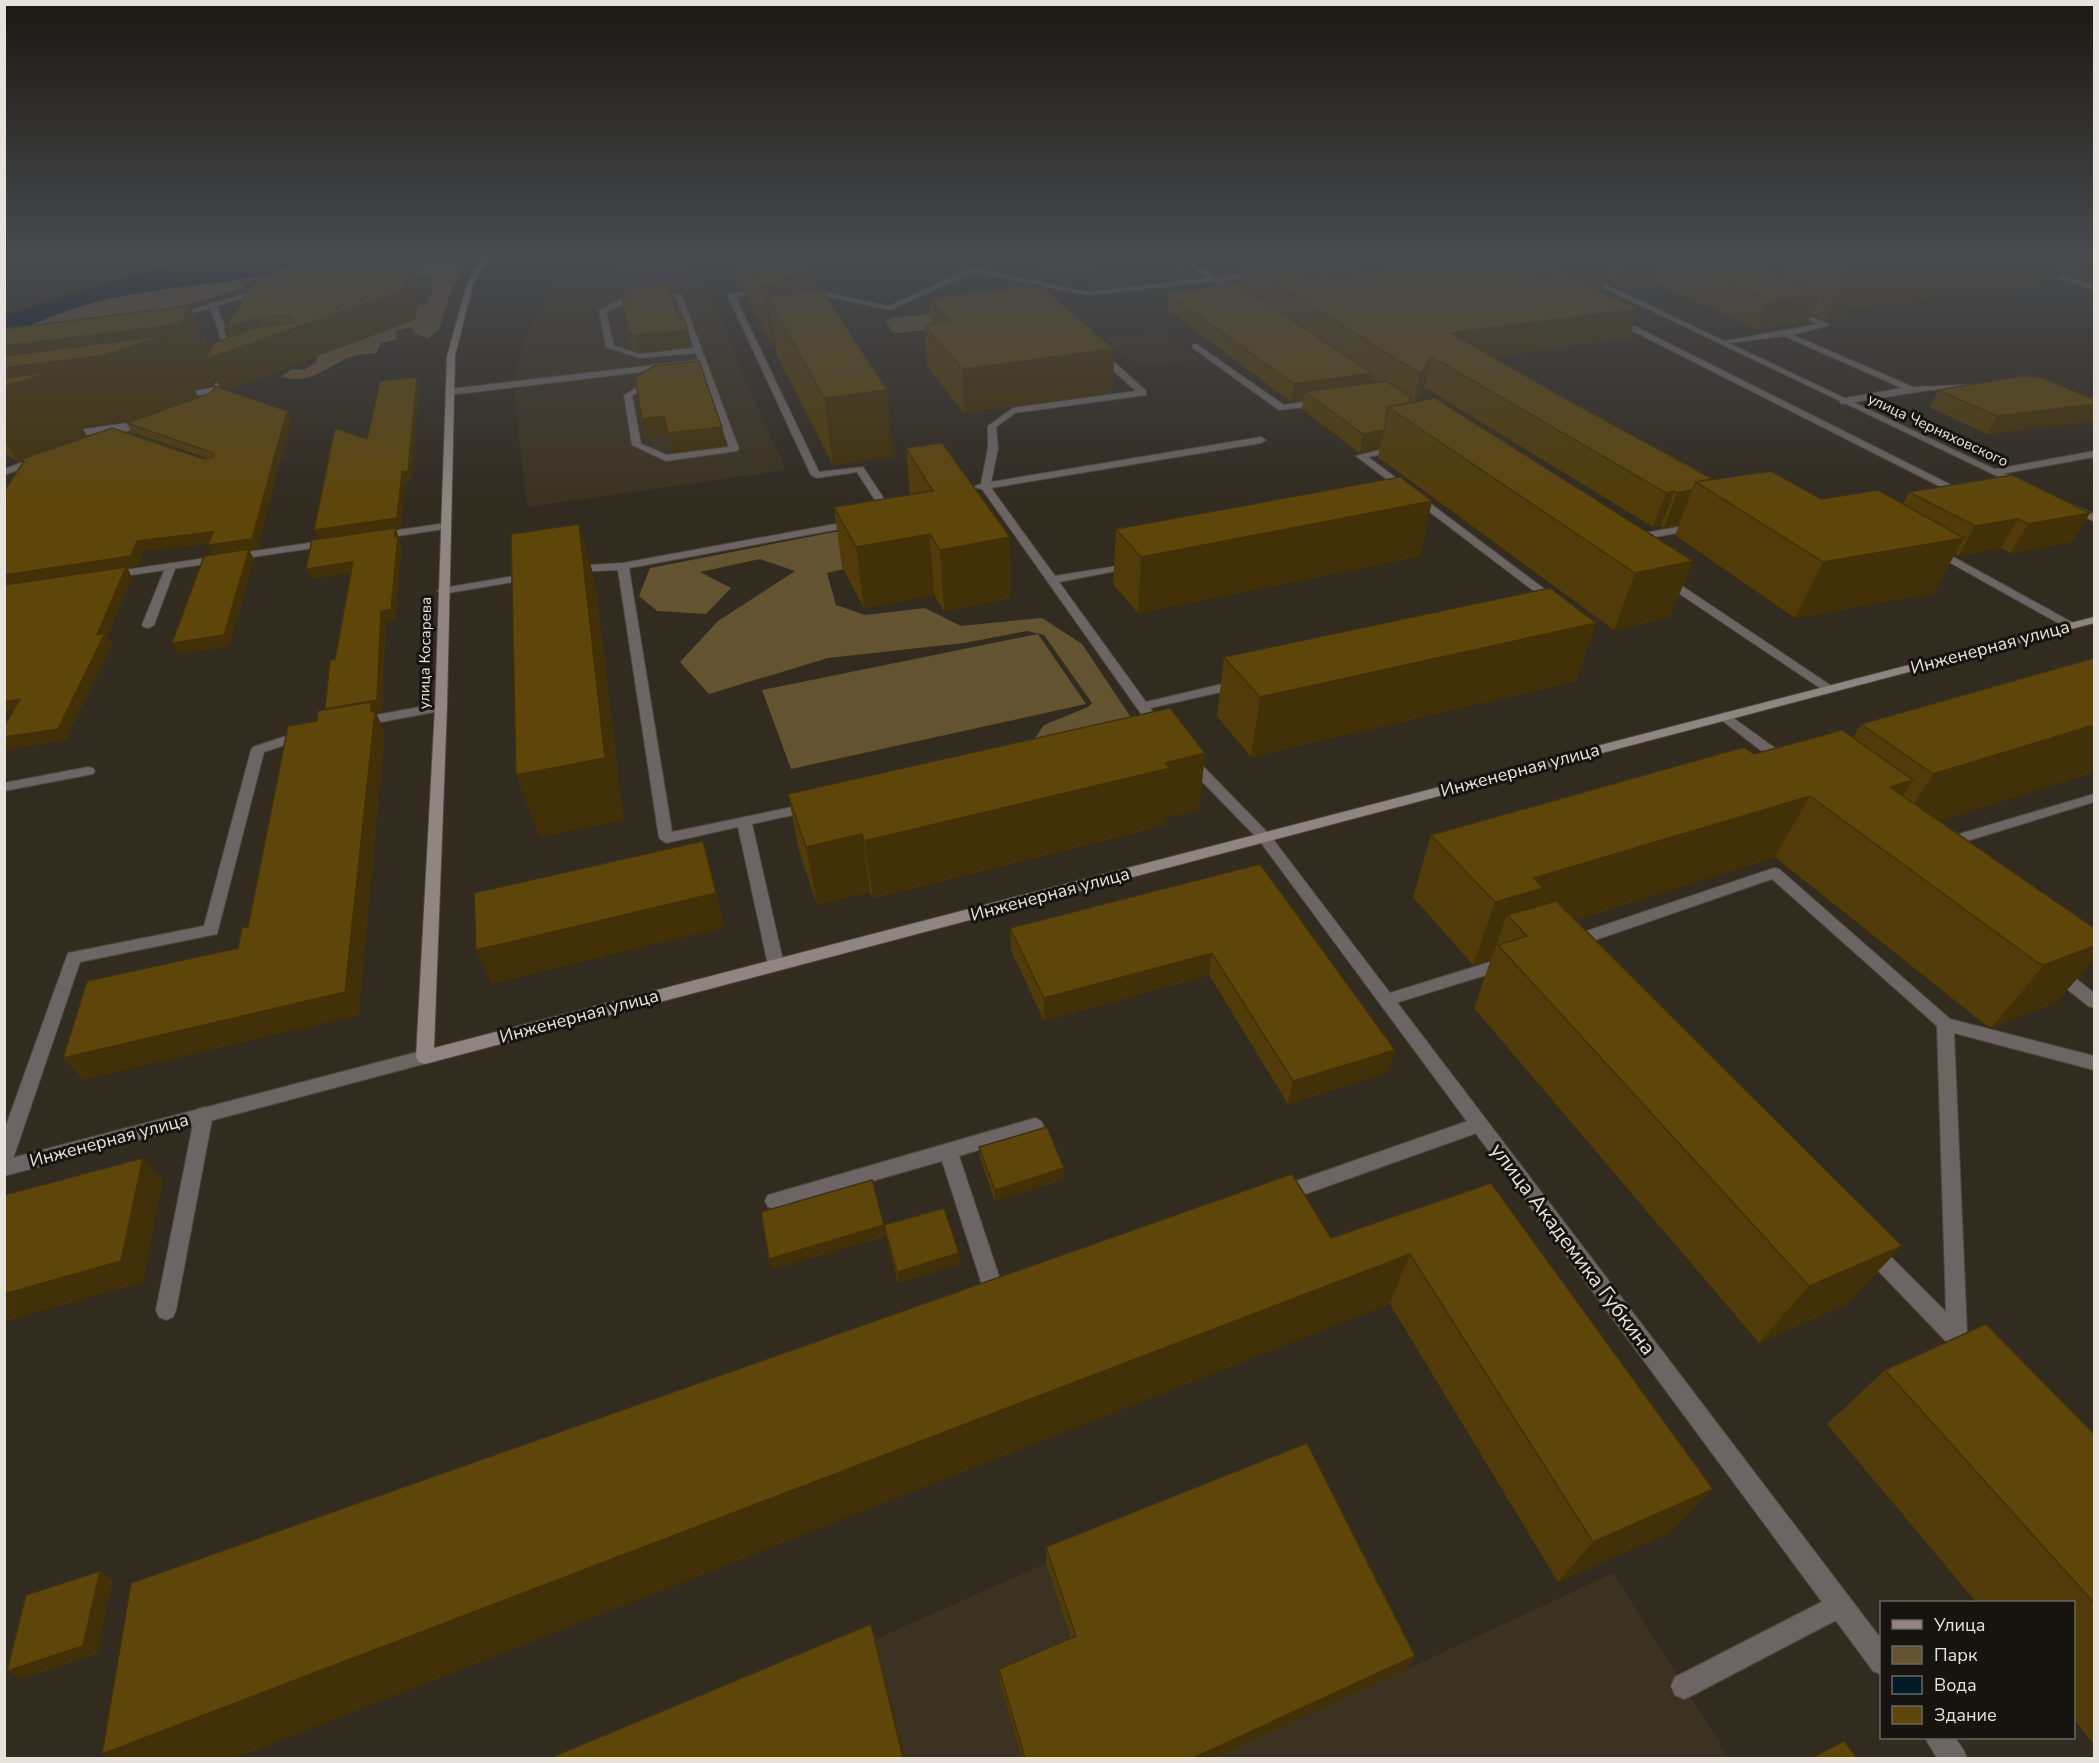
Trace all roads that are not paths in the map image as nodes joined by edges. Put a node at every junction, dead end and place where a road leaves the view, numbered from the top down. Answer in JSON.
{"nodes":[{"id":1,"x":225,"y":338,"type":"edge"},
{"id":2,"x":455,"y":338,"type":"edge"},
{"id":3,"x":608,"y":338,"type":"edge"},
{"id":4,"x":695,"y":338,"type":"edge"},
{"id":5,"x":752,"y":338,"type":"edge"},
{"id":6,"x":1654,"y":338,"type":"edge"},
{"id":7,"x":1716,"y":338,"type":"edge"},
{"id":8,"x":1752,"y":338,"type":"edge"},
{"id":9,"x":1795,"y":338,"type":"edge"},
{"id":10,"x":1724,"y":342,"type":"junction"},
{"id":11,"x":1196,"y":346,"type":"dead end"},
{"id":12,"x":1093,"y":348,"type":"edge"},
{"id":13,"x":699,"y":350,"type":"junction"},
{"id":14,"x":703,"y":362,"type":"junction"},
{"id":15,"x":235,"y":366,"type":"edge"},
{"id":16,"x":225,"y":370,"type":"junction"},
{"id":17,"x":707,"y":373,"type":"junction"},
{"id":18,"x":696,"y":374,"type":"edge"},
{"id":19,"x":665,"y":378,"type":"edge"},
{"id":20,"x":1991,"y":388,"type":"edge"},
{"id":21,"x":1911,"y":389,"type":"junction"},
{"id":22,"x":449,"y":392,"type":"junction"},
{"id":23,"x":213,"y":394,"type":"junction"},
{"id":24,"x":171,"y":397,"type":"dead end"},
{"id":25,"x":1338,"y":400,"type":"edge"},
{"id":26,"x":1843,"y":401,"type":"junction"},
{"id":27,"x":189,"y":406,"type":"edge"},
{"id":28,"x":157,"y":417,"type":"edge"},
{"id":29,"x":984,"y":418,"type":"dead end"},
{"id":30,"x":135,"y":425,"type":"junction"},
{"id":31,"x":992,"y":426,"type":"junction"},
{"id":32,"x":117,"y":432,"type":"junction"},
{"id":33,"x":128,"y":435,"type":"edge"},
{"id":34,"x":50,"y":437,"type":"edge"},
{"id":35,"x":1261,"y":440,"type":"dead end"},
{"id":36,"x":83,"y":444,"type":"edge"},
{"id":37,"x":1406,"y":446,"type":"edge"},
{"id":38,"x":2094,"y":454,"type":"edge"},
{"id":39,"x":50,"y":456,"type":"edge"},
{"id":40,"x":4,"y":472,"type":"edge"},
{"id":41,"x":1996,"y":472,"type":"junction"},
{"id":42,"x":985,"y":486,"type":"junction"},
{"id":43,"x":2026,"y":486,"type":"edge"},
{"id":44,"x":962,"y":490,"type":"edge"},
{"id":45,"x":1958,"y":492,"type":"edge"},
{"id":46,"x":2065,"y":504,"type":"edge"},
{"id":47,"x":1431,"y":508,"type":"junction"},
{"id":48,"x":1411,"y":513,"type":"edge"},
{"id":49,"x":2094,"y":518,"type":"edge"},
{"id":50,"x":868,"y":521,"type":"edge"},
{"id":51,"x":889,"y":521,"type":"edge"},
{"id":52,"x":446,"y":526,"type":"junction"},
{"id":53,"x":1702,"y":526,"type":"dead end"},
{"id":54,"x":366,"y":538,"type":"edge"},
{"id":55,"x":343,"y":541,"type":"edge"},
{"id":56,"x":1620,"y":541,"type":"edge"},
{"id":57,"x":1923,"y":544,"type":"edge"},
{"id":58,"x":1147,"y":563,"type":"edge"},
{"id":59,"x":171,"y":566,"type":"junction"},
{"id":60,"x":623,"y":566,"type":"junction"},
{"id":61,"x":559,"y":571,"type":"edge"},
{"id":62,"x":539,"y":574,"type":"edge"},
{"id":63,"x":1658,"y":575,"type":"edge"},
{"id":64,"x":105,"y":576,"type":"edge"},
{"id":65,"x":1052,"y":580,"type":"junction"},
{"id":66,"x":443,"y":591,"type":"junction"},
{"id":67,"x":1564,"y":609,"type":"edge"},
{"id":68,"x":2094,"y":620,"type":"edge"},
{"id":69,"x":148,"y":625,"type":"dead end"},
{"id":70,"x":2071,"y":626,"type":"junction"},
{"id":71,"x":1257,"y":680,"type":"edge"},
{"id":72,"x":1830,"y":689,"type":"junction"},
{"id":73,"x":1143,"y":706,"type":"junction"},
{"id":74,"x":441,"y":707,"type":"junction"},
{"id":75,"x":1725,"y":717,"type":"junction"},
{"id":76,"x":342,"y":724,"type":"edge"},
{"id":77,"x":321,"y":728,"type":"edge"},
{"id":78,"x":1160,"y":734,"type":"edge"},
{"id":79,"x":1183,"y":754,"type":"edge"},
{"id":80,"x":1794,"y":770,"type":"edge"},
{"id":81,"x":88,"y":771,"type":"dead end"},
{"id":82,"x":4,"y":787,"type":"edge"},
{"id":83,"x":2094,"y":798,"type":"edge"},
{"id":84,"x":826,"y":804,"type":"edge"},
{"id":85,"x":744,"y":822,"type":"junction"},
{"id":86,"x":1264,"y":837,"type":"junction"},
{"id":87,"x":1926,"y":848,"type":"edge"},
{"id":88,"x":1527,"y":956,"type":"edge"},
{"id":89,"x":1587,"y":960,"type":"edge"},
{"id":90,"x":776,"y":965,"type":"junction"},
{"id":91,"x":2049,"y":967,"type":"edge"},
{"id":92,"x":1386,"y":1000,"type":"junction"},
{"id":93,"x":2094,"y":1002,"type":"edge"},
{"id":94,"x":1945,"y":1024,"type":"junction"},
{"id":95,"x":425,"y":1057,"type":"junction"},
{"id":96,"x":2094,"y":1063,"type":"edge"},
{"id":97,"x":204,"y":1114,"type":"junction"},
{"id":98,"x":1479,"y":1125,"type":"junction"},
{"id":99,"x":1035,"y":1126,"type":"dead end"},
{"id":100,"x":948,"y":1151,"type":"junction"},
{"id":101,"x":4,"y":1159,"type":"edge"},
{"id":102,"x":4,"y":1168,"type":"edge"},
{"id":103,"x":774,"y":1201,"type":"dead end"},
{"id":104,"x":1259,"y":1203,"type":"edge"},
{"id":105,"x":1858,"y":1237,"type":"edge"},
{"id":106,"x":1017,"y":1287,"type":"edge"},
{"id":107,"x":995,"y":1294,"type":"junction"},
{"id":108,"x":973,"y":1302,"type":"edge"},
{"id":109,"x":166,"y":1310,"type":"dead end"},
{"id":110,"x":1957,"y":1338,"type":"junction"},
{"id":111,"x":1981,"y":1362,"type":"edge"},
{"id":112,"x":1839,"y":1605,"type":"junction"},
{"id":113,"x":1880,"y":1661,"type":"edge"},
{"id":114,"x":1684,"y":1686,"type":"dead end"},
{"id":115,"x":1940,"y":1739,"type":"edge"},
{"id":116,"x":1954,"y":1758,"type":"edge"}],
"edges":[{"from":1,"to":16,"type":"street"},
{"from":2,"to":22,"type":"street","name":"улица Косарева"},
{"from":3,"to":13,"type":"street"},
{"from":4,"to":13,"type":"street"},
{"from":5,"to":51,"type":"street"},
{"from":6,"to":45,"type":"street"},
{"from":7,"to":10,"type":"street","name":"улица Черняховского"},
{"from":8,"to":10,"type":"street"},
{"from":9,"to":21,"type":"street"},
{"from":10,"to":26,"type":"street","name":"улица Черняховского"},
{"from":11,"to":25,"type":"street"},
{"from":12,"to":31,"type":"street"},
{"from":13,"to":14,"type":"street"},
{"from":14,"to":17,"type":"street"},
{"from":14,"to":22,"type":"street"},
{"from":15,"to":16,"type":"street"},
{"from":16,"to":23,"type":"street"},
{"from":17,"to":18,"type":"street"},
{"from":17,"to":19,"type":"street"},
{"from":20,"to":21,"type":"street"},
{"from":21,"to":26,"type":"street"},
{"from":22,"to":52,"type":"street","name":"улица Косарева"},
{"from":23,"to":24,"type":"street"},
{"from":23,"to":27,"type":"street"},
{"from":26,"to":41,"type":"street","name":"улица Черняховского"},
{"from":28,"to":30,"type":"street"},
{"from":29,"to":31,"type":"street"},
{"from":30,"to":32,"type":"street"},
{"from":30,"to":34,"type":"street"},
{"from":31,"to":42,"type":"street"},
{"from":32,"to":33,"type":"street"},
{"from":32,"to":36,"type":"street"},
{"from":35,"to":42,"type":"street"},
{"from":37,"to":47,"type":"street"},
{"from":38,"to":41,"type":"street"},
{"from":39,"to":40,"type":"street"},
{"from":41,"to":43,"type":"street","name":"улица Черняховского"},
{"from":42,"to":44,"type":"street"},
{"from":42,"to":65,"type":"street"},
{"from":46,"to":49,"type":"street"},
{"from":47,"to":48,"type":"street"},
{"from":47,"to":67,"type":"street"},
{"from":50,"to":60,"type":"street"},
{"from":52,"to":54,"type":"street"},
{"from":52,"to":66,"type":"street","name":"улица Косарева"},
{"from":53,"to":56,"type":"street"},
{"from":55,"to":59,"type":"street"},
{"from":57,"to":70,"type":"street"},
{"from":58,"to":65,"type":"street"},
{"from":59,"to":64,"type":"street"},
{"from":59,"to":69,"type":"street"},
{"from":60,"to":61,"type":"street"},
{"from":60,"to":85,"type":"street"},
{"from":62,"to":66,"type":"street"},
{"from":63,"to":72,"type":"street"},
{"from":65,"to":73,"type":"street"},
{"from":66,"to":74,"type":"street","name":"улица Косарева"},
{"from":68,"to":70,"type":"street","name":"Инженерная улица"},
{"from":70,"to":72,"type":"street","name":"Инженерная улица"},
{"from":71,"to":73,"type":"street"},
{"from":72,"to":75,"type":"street","name":"Инженерная улица"},
{"from":73,"to":78,"type":"street"},
{"from":74,"to":76,"type":"street"},
{"from":74,"to":95,"type":"street","name":"улица Косарева"},
{"from":75,"to":80,"type":"street"},
{"from":75,"to":86,"type":"street","name":"Инженерная улица"},
{"from":77,"to":101,"type":"street"},
{"from":79,"to":86,"type":"street","name":"улица Академика Губкина"},
{"from":81,"to":82,"type":"street"},
{"from":83,"to":87,"type":"street"},
{"from":84,"to":85,"type":"street"},
{"from":85,"to":90,"type":"street"},
{"from":86,"to":90,"type":"street","name":"Инженерная улица"},
{"from":86,"to":92,"type":"street","name":"улица Академика Губкина"},
{"from":88,"to":92,"type":"street"},
{"from":89,"to":94,"type":"street"},
{"from":90,"to":95,"type":"street","name":"Инженерная улица"},
{"from":91,"to":93,"type":"street"},
{"from":92,"to":98,"type":"street","name":"улица Академика Губкина"},
{"from":94,"to":96,"type":"street"},
{"from":94,"to":110,"type":"street"},
{"from":95,"to":97,"type":"street","name":"Инженерная улица"},
{"from":97,"to":102,"type":"street","name":"Инженерная улица"},
{"from":97,"to":109,"type":"street"},
{"from":98,"to":104,"type":"street"},
{"from":98,"to":112,"type":"street","name":"улица Академика Губкина"},
{"from":99,"to":100,"type":"street"},
{"from":100,"to":103,"type":"street"},
{"from":100,"to":107,"type":"street"},
{"from":105,"to":110,"type":"street"},
{"from":106,"to":107,"type":"street"},
{"from":107,"to":108,"type":"street"},
{"from":110,"to":111,"type":"street"},
{"from":112,"to":113,"type":"street","name":"улица Академика Губкина"},
{"from":112,"to":114,"type":"street"},
{"from":115,"to":116,"type":"street"}]}
